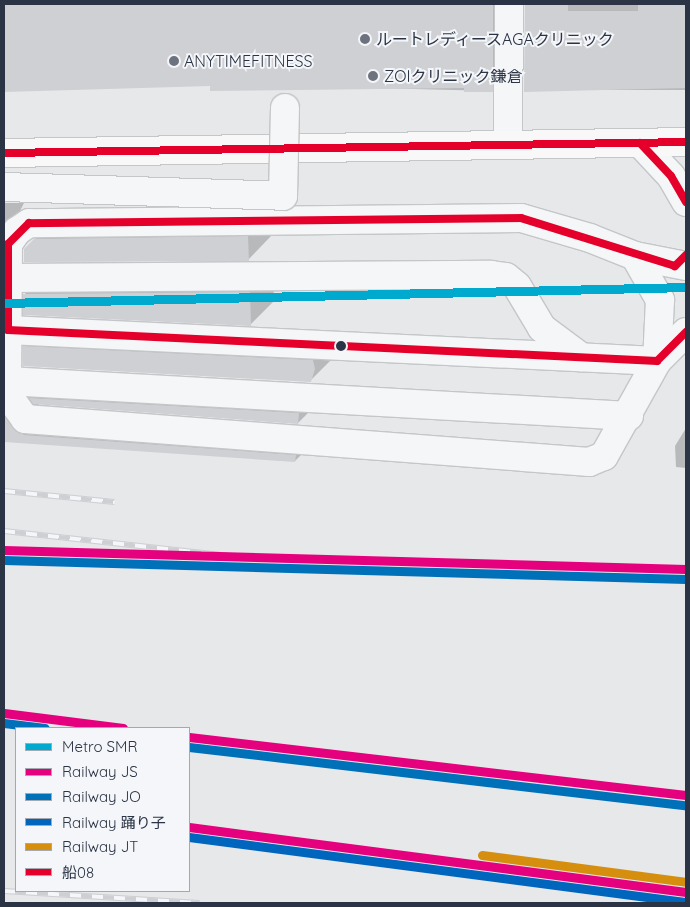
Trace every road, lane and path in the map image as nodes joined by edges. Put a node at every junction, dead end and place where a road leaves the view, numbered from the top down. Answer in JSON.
{"nodes":[{"id":1,"x":509,"y":4,"type":"edge"},
{"id":2,"x":285,"y":108,"type":"dead end"},
{"id":3,"x":686,"y":142,"type":"edge"},
{"id":4,"x":640,"y":143,"type":"junction"},
{"id":5,"x":508,"y":144,"type":"junction"},
{"id":6,"x":4,"y":153,"type":"edge"},
{"id":7,"x":4,"y":187,"type":"edge"},
{"id":8,"x":686,"y":202,"type":"edge"},
{"id":9,"x":635,"y":256,"type":"junction"},
{"id":10,"x":682,"y":262,"type":"edge"},
{"id":11,"x":8,"y":278,"type":"junction"},
{"id":12,"x":8,"y":330,"type":"junction"},
{"id":13,"x":686,"y":332,"type":"edge"},
{"id":14,"x":581,"y":357,"type":"junction"},
{"id":15,"x":657,"y":361,"type":"junction"},
{"id":16,"x":7,"y":381,"type":"junction"},
{"id":17,"x":629,"y":416,"type":"junction"}],
"edges":[{"from":1,"to":5,"type":"street"},
{"from":2,"to":7,"type":"street","bridge":true},
{"from":3,"to":4,"type":"main road"},
{"from":4,"to":5,"type":"main road"},
{"from":4,"to":8,"type":"street"},
{"from":5,"to":6,"type":"main road"},
{"from":9,"to":10,"type":"street"},
{"from":9,"to":11,"type":"street"},
{"from":9,"to":15,"type":"street"},
{"from":11,"to":12,"type":"street"},
{"from":11,"to":14,"type":"street"},
{"from":12,"to":14,"type":"street"},
{"from":12,"to":16,"type":"street"},
{"from":13,"to":15,"type":"street"},
{"from":14,"to":15,"type":"street"},
{"from":15,"to":17,"type":"street"},
{"from":16,"to":17,"type":"street"},
{"from":16,"to":17,"type":"street"}]}
